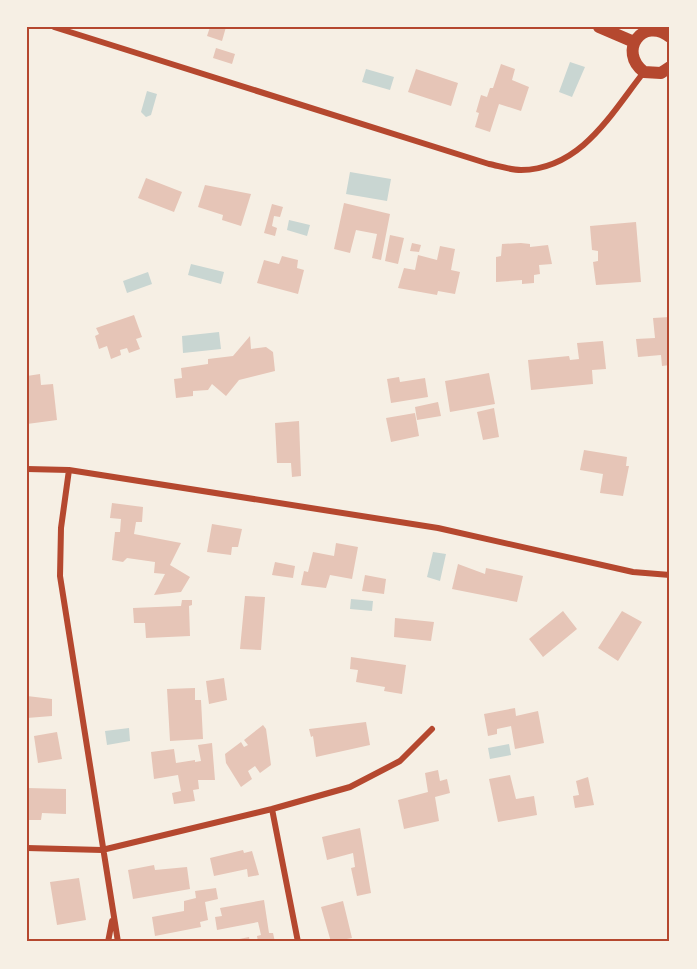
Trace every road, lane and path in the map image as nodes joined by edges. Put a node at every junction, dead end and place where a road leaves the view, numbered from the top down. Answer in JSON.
{"nodes":[{"id":1,"x":54,"y":27,"type":"edge"},
{"id":2,"x":599,"y":27,"type":"edge"},
{"id":3,"x":656,"y":28,"type":"edge"},
{"id":4,"x":670,"y":37,"type":"edge"},
{"id":5,"x":634,"y":42,"type":"junction"},
{"id":6,"x":670,"y":67,"type":"edge"},
{"id":7,"x":644,"y":72,"type":"junction"},
{"id":8,"x":27,"y":469,"type":"edge"},
{"id":9,"x":69,"y":470,"type":"junction"},
{"id":10,"x":670,"y":575,"type":"edge"},
{"id":11,"x":432,"y":729,"type":"dead end"},
{"id":12,"x":272,"y":809,"type":"junction"},
{"id":13,"x":27,"y":848,"type":"edge"},
{"id":14,"x":102,"y":850,"type":"junction"},
{"id":15,"x":113,"y":918,"type":"junction"},
{"id":16,"x":108,"y":942,"type":"edge"},
{"id":17,"x":118,"y":942,"type":"edge"},
{"id":18,"x":298,"y":942,"type":"edge"}],
"edges":[{"from":1,"to":7,"type":"street"},
{"from":2,"to":5,"type":"main road"},
{"from":3,"to":4,"type":"main road"},
{"from":3,"to":5,"type":"main road"},
{"from":5,"to":7,"type":"main road"},
{"from":6,"to":7,"type":"main road"},
{"from":8,"to":9,"type":"street"},
{"from":9,"to":10,"type":"street"},
{"from":9,"to":14,"type":"street"},
{"from":11,"to":12,"type":"street"},
{"from":12,"to":14,"type":"street"},
{"from":12,"to":18,"type":"street"},
{"from":13,"to":14,"type":"street"},
{"from":14,"to":15,"type":"street"},
{"from":15,"to":16,"type":"street"},
{"from":15,"to":17,"type":"street"}]}
